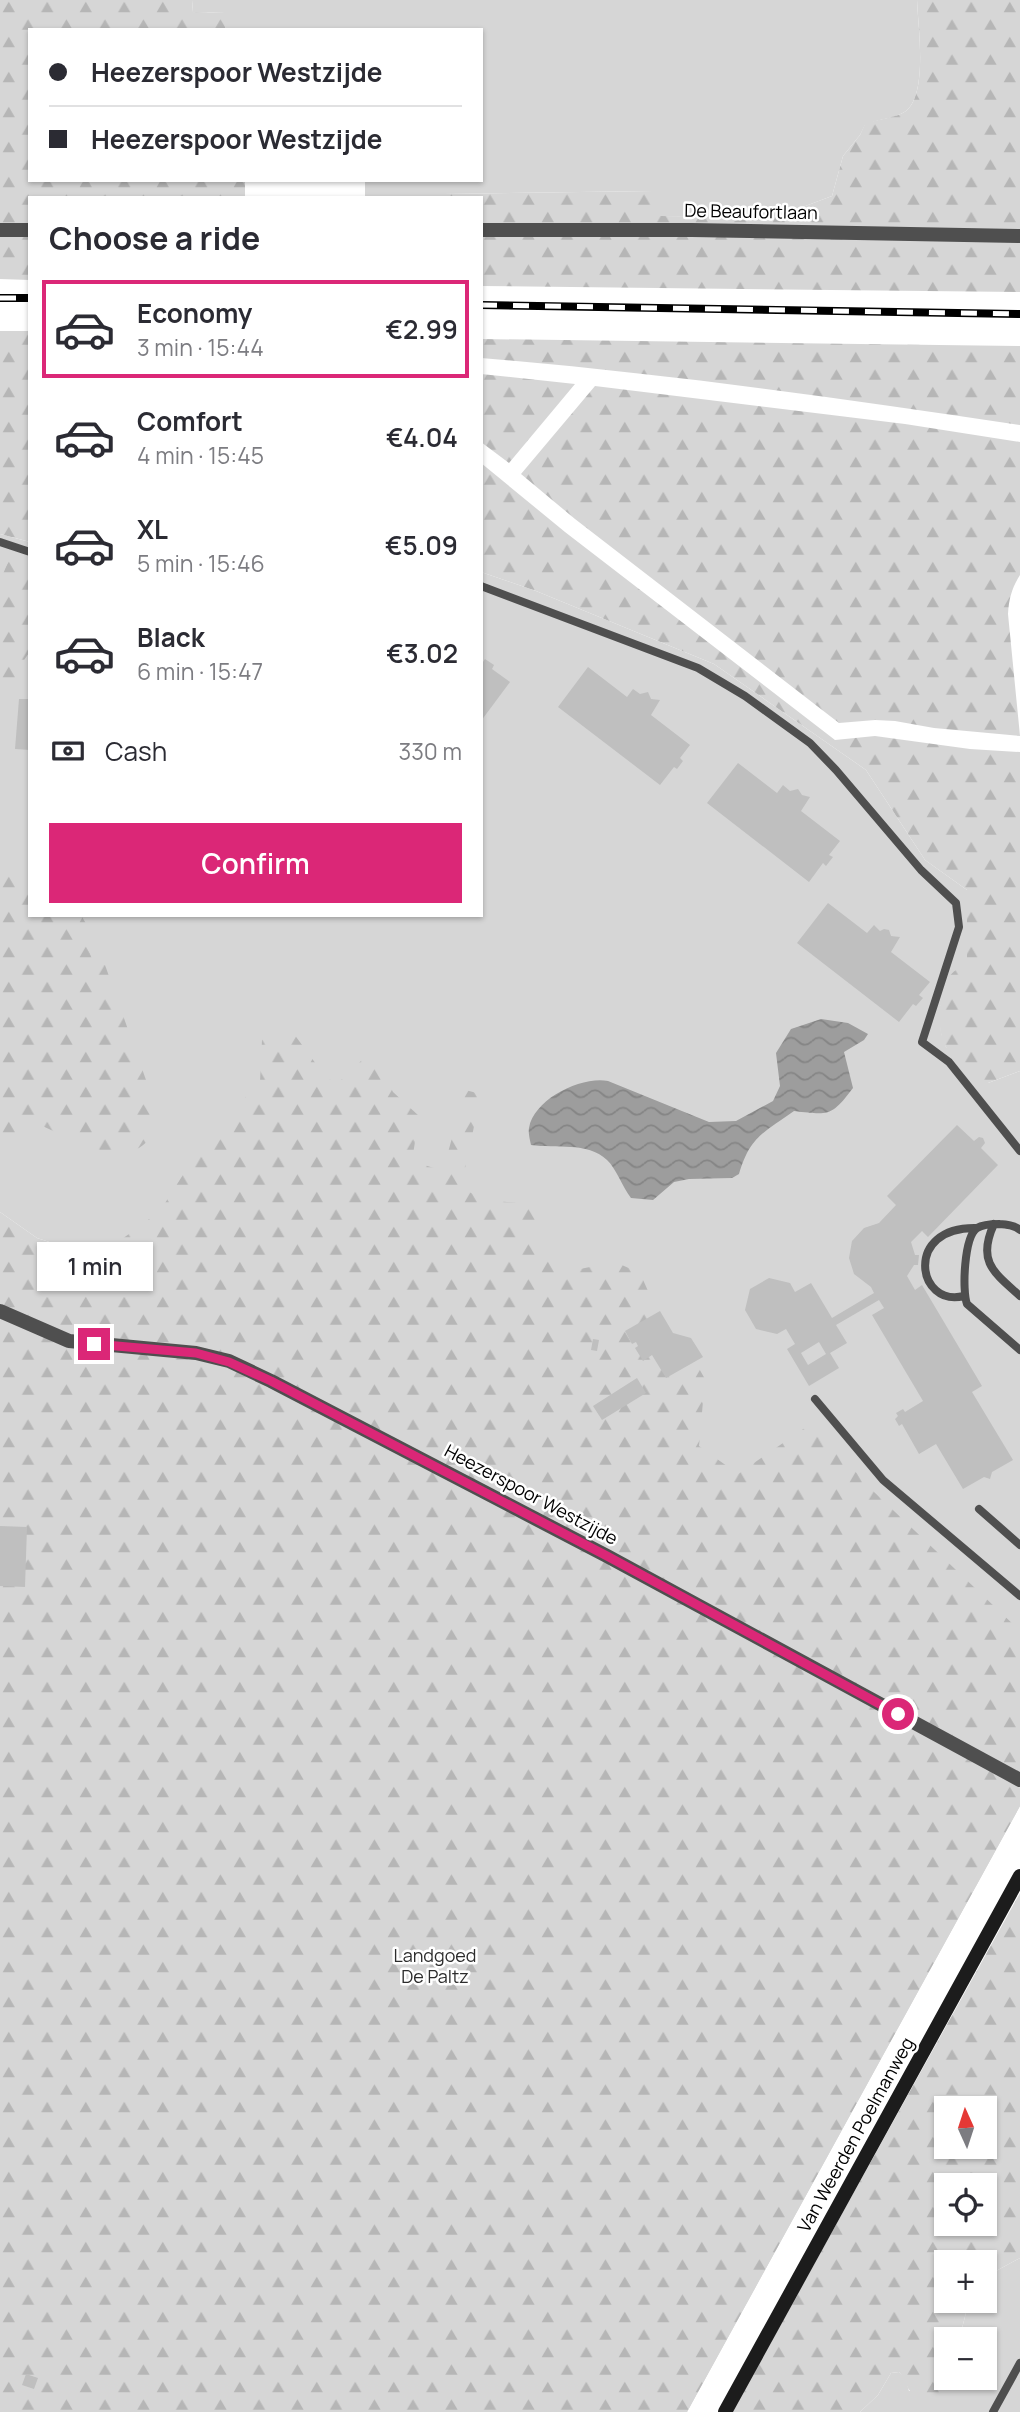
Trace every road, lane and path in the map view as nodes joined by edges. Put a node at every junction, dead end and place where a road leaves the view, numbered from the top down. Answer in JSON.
{"nodes":[{"id":1,"x":0,"y":230,"type":"edge"},
{"id":2,"x":28,"y":230,"type":"edge"},
{"id":3,"x":483,"y":230,"type":"edge"},
{"id":4,"x":1020,"y":236,"type":"edge"},
{"id":5,"x":0,"y":542,"type":"edge"},
{"id":6,"x":28,"y":551,"type":"edge"},
{"id":7,"x":483,"y":587,"type":"edge"},
{"id":8,"x":1020,"y":1151,"type":"edge"},
{"id":9,"x":994,"y":1224,"type":"junction"},
{"id":10,"x":977,"y":1228,"type":"junction"},
{"id":11,"x":1020,"y":1230,"type":"edge"},
{"id":12,"x":964,"y":1296,"type":"junction"},
{"id":13,"x":1020,"y":1296,"type":"edge"},
{"id":14,"x":0,"y":1311,"type":"edge"},
{"id":15,"x":1020,"y":1350,"type":"edge"},
{"id":16,"x":815,"y":1399,"type":"dead end"},
{"id":17,"x":979,"y":1509,"type":"dead end"},
{"id":18,"x":1020,"y":1545,"type":"edge"},
{"id":19,"x":1020,"y":1596,"type":"edge"},
{"id":20,"x":1020,"y":1780,"type":"edge"},
{"id":21,"x":1020,"y":1876,"type":"edge"},
{"id":22,"x":1020,"y":2363,"type":"edge"},
{"id":23,"x":725,"y":2412,"type":"edge"},
{"id":24,"x":993,"y":2412,"type":"edge"}],
"edges":[{"from":1,"to":2,"type":"street"},
{"from":3,"to":4,"type":"street","name":"De Beaufortlaan"},
{"from":5,"to":6,"type":"lane"},
{"from":7,"to":8,"type":"lane"},
{"from":9,"to":10,"type":"lane"},
{"from":9,"to":11,"type":"lane"},
{"from":9,"to":13,"type":"lane"},
{"from":10,"to":12,"type":"lane"},
{"from":10,"to":12,"type":"lane"},
{"from":12,"to":15,"type":"lane"},
{"from":14,"to":20,"type":"street","name":"Heezerspoor Westzijde"},
{"from":16,"to":19,"type":"lane"},
{"from":17,"to":18,"type":"lane"},
{"from":21,"to":23,"type":"main road","name":"Van Weerden Poelmanweg"},
{"from":22,"to":24,"type":"lane"}]}
